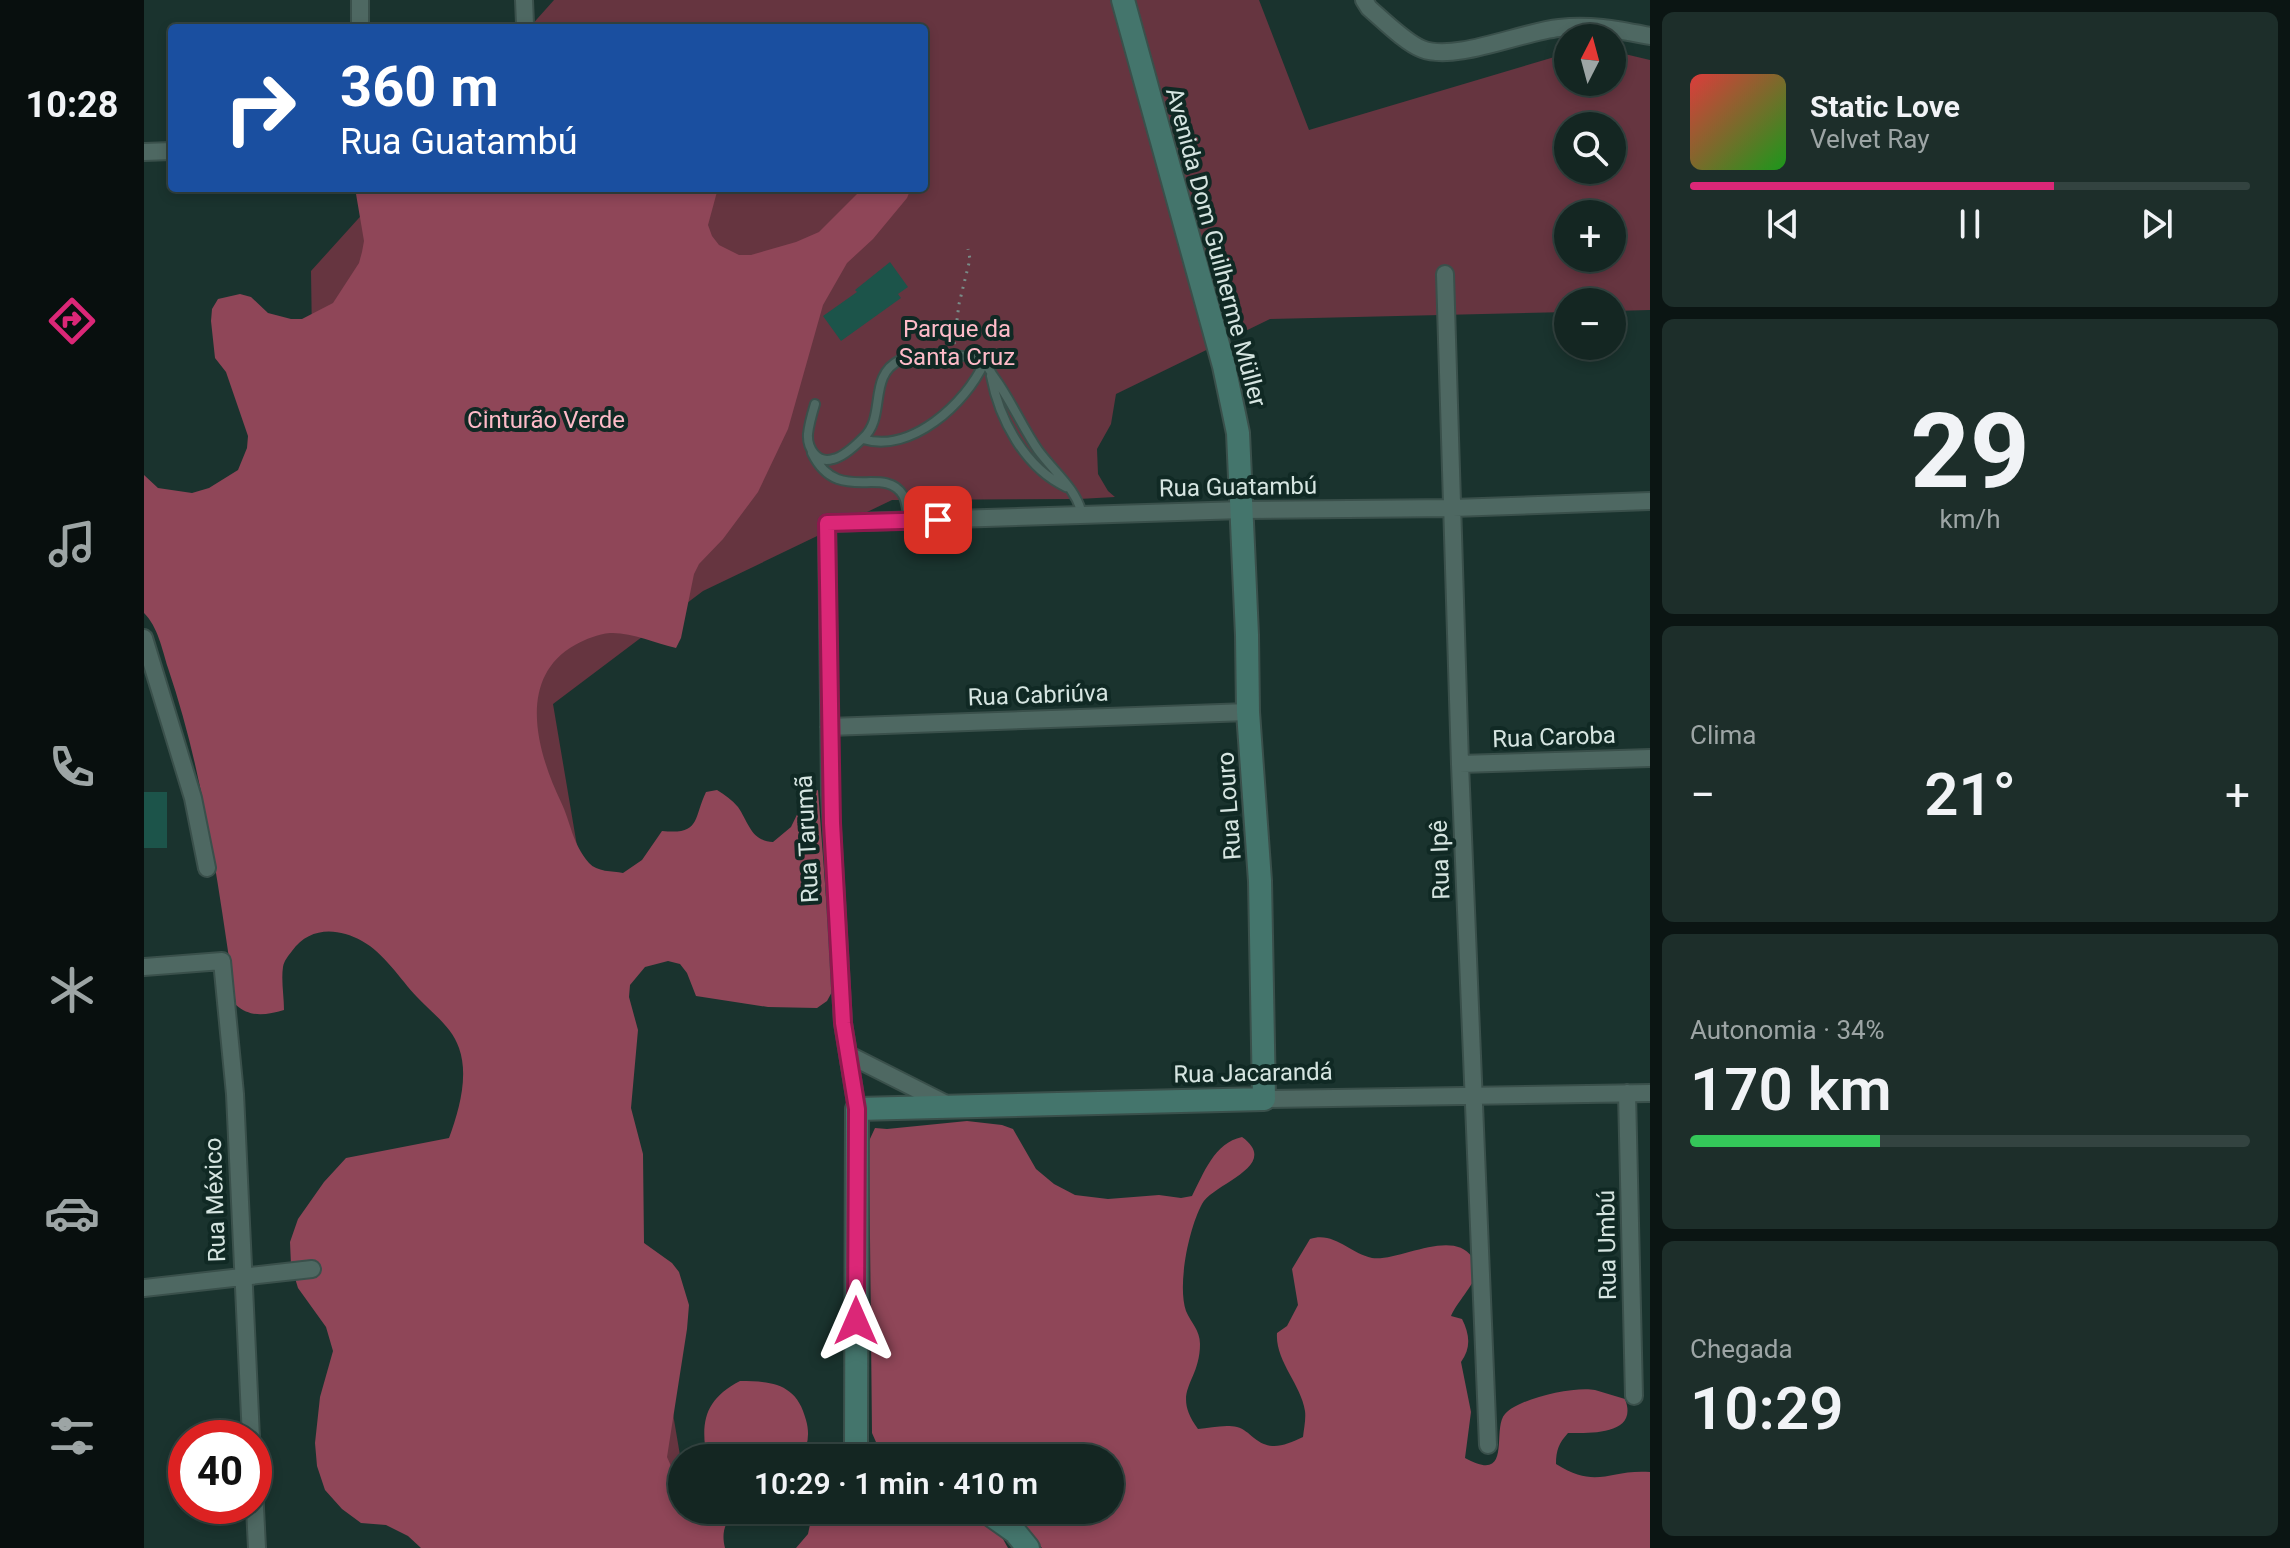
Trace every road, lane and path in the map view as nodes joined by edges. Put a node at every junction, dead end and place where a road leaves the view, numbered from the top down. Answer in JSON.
{"nodes":[{"id":1,"x":360,"y":0,"type":"edge"},
{"id":2,"x":524,"y":0,"type":"edge"},
{"id":3,"x":1123,"y":0,"type":"edge"},
{"id":4,"x":1364,"y":0,"type":"edge"},
{"id":5,"x":360,"y":24,"type":"edge"},
{"id":6,"x":525,"y":24,"type":"dead end"},
{"id":7,"x":1650,"y":36,"type":"edge"},
{"id":8,"x":168,"y":151,"type":"edge"},
{"id":9,"x":144,"y":152,"type":"edge"},
{"id":10,"x":968,"y":249,"type":"dead end"},
{"id":11,"x":1445,"y":274,"type":"dead end"},
{"id":12,"x":953,"y":355,"type":"junction"},
{"id":13,"x":984,"y":363,"type":"junction"},
{"id":14,"x":991,"y":372,"type":"junction"},
{"id":15,"x":815,"y":404,"type":"dead end"},
{"id":16,"x":863,"y":439,"type":"junction"},
{"id":17,"x":812,"y":453,"type":"junction"},
{"id":18,"x":1071,"y":489,"type":"junction"},
{"id":19,"x":1650,"y":501,"type":"edge"},
{"id":20,"x":1453,"y":508,"type":"junction"},
{"id":21,"x":1243,"y":510,"type":"junction"},
{"id":22,"x":1083,"y":515,"type":"junction"},
{"id":23,"x":909,"y":520,"type":"junction"},
{"id":24,"x":827,"y":523,"type":"joint"},
{"id":25,"x":144,"y":638,"type":"edge"},
{"id":26,"x":1248,"y":712,"type":"junction"},
{"id":27,"x":829,"y":727,"type":"junction"},
{"id":28,"x":1650,"y":758,"type":"edge"},
{"id":29,"x":1460,"y":764,"type":"junction"},
{"id":30,"x":207,"y":868,"type":"dead end"},
{"id":31,"x":144,"y":967,"type":"edge"},
{"id":32,"x":849,"y":1055,"type":"junction"},
{"id":33,"x":1627,"y":1093,"type":"junction"},
{"id":34,"x":1650,"y":1093,"type":"edge"},
{"id":35,"x":1474,"y":1095,"type":"junction"},
{"id":36,"x":1264,"y":1099,"type":"junction"},
{"id":37,"x":951,"y":1106,"type":"junction"},
{"id":38,"x":857,"y":1109,"type":"junction"},
{"id":39,"x":312,"y":1269,"type":"dead end"},
{"id":40,"x":242,"y":1278,"type":"junction"},
{"id":41,"x":144,"y":1288,"type":"edge"},
{"id":42,"x":1634,"y":1396,"type":"dead end"},
{"id":43,"x":250,"y":1420,"type":"edge"},
{"id":44,"x":856,"y":1444,"type":"edge"},
{"id":45,"x":1488,"y":1445,"type":"dead end"},
{"id":46,"x":256,"y":1524,"type":"edge"},
{"id":47,"x":1004,"y":1524,"type":"edge"},
{"id":48,"x":257,"y":1548,"type":"edge"},
{"id":49,"x":1028,"y":1548,"type":"edge"}],
"edges":[{"from":1,"to":5,"type":"street"},
{"from":2,"to":6,"type":"street"},
{"from":3,"to":21,"type":"street","name":"Avenida Dom Guilherme Müller"},
{"from":4,"to":7,"type":"street"},
{"from":8,"to":9,"type":"street"},
{"from":10,"to":12,"type":"path"},
{"from":11,"to":20,"type":"street","name":"Rua Ipê"},
{"from":12,"to":13,"type":"lane"},
{"from":12,"to":16,"type":"lane"},
{"from":13,"to":14,"type":"lane"},
{"from":13,"to":16,"type":"lane"},
{"from":14,"to":18,"type":"lane"},
{"from":14,"to":18,"type":"lane"},
{"from":15,"to":17,"type":"lane"},
{"from":16,"to":17,"type":"lane"},
{"from":17,"to":23,"type":"lane"},
{"from":18,"to":22,"type":"lane"},
{"from":19,"to":20,"type":"street","name":"Rua Guatambú"},
{"from":20,"to":21,"type":"street","name":"Rua Guatambú"},
{"from":20,"to":29,"type":"street","name":"Rua Ipê"},
{"from":21,"to":22,"type":"street","name":"Rua Guatambú"},
{"from":21,"to":26,"type":"street","name":"Rua Louro"},
{"from":22,"to":23,"type":"street","name":"Rua Guatambú"},
{"from":23,"to":24,"type":"street","name":"Rua Guatambú"},
{"from":24,"to":27,"type":"street","name":"Rua Tarumã"},
{"from":25,"to":30,"type":"street"},
{"from":26,"to":27,"type":"street","name":"Rua Cabriúva"},
{"from":26,"to":36,"type":"street","name":"Rua Louro"},
{"from":27,"to":32,"type":"street","name":"Rua Tarumã"},
{"from":28,"to":29,"type":"street","name":"Rua Caroba"},
{"from":29,"to":35,"type":"street","name":"Rua Ipê"},
{"from":31,"to":40,"type":"street","name":"Rua México"},
{"from":32,"to":37,"type":"street"},
{"from":32,"to":38,"type":"street","name":"Rua Tarumã"},
{"from":33,"to":34,"type":"street","name":"Rua Jacarandá"},
{"from":33,"to":35,"type":"street","name":"Rua Jacarandá"},
{"from":33,"to":42,"type":"street","name":"Rua Umbú"},
{"from":35,"to":36,"type":"street","name":"Rua Jacarandá"},
{"from":35,"to":45,"type":"street","name":"Rua Ipê"},
{"from":36,"to":37,"type":"street","name":"Rua Jacarandá"},
{"from":37,"to":38,"type":"street","name":"Rua Jacarandá"},
{"from":38,"to":44,"type":"street","name":"Rua Tarumã"},
{"from":39,"to":40,"type":"street"},
{"from":40,"to":41,"type":"street"},
{"from":40,"to":43,"type":"street","name":"Rua México"},
{"from":46,"to":48,"type":"street"},
{"from":47,"to":49,"type":"street"}]}
